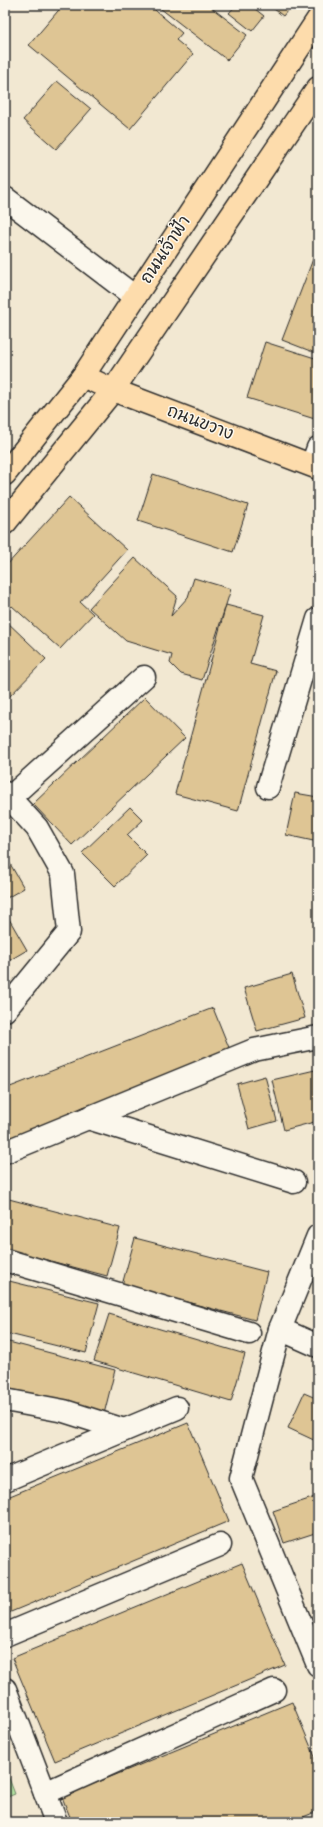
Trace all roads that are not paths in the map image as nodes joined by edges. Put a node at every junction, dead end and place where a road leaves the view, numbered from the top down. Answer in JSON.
{"nodes":[{"id":1,"x":318,"y":19,"type":"edge"},
{"id":2,"x":318,"y":88,"type":"edge"},
{"id":3,"x":5,"y":198,"type":"edge"},
{"id":4,"x":135,"y":297,"type":"junction"},
{"id":5,"x":84,"y":376,"type":"junction"},
{"id":6,"x":113,"y":390,"type":"junction"},
{"id":7,"x":316,"y":460,"type":"edge"},
{"id":8,"x":5,"y":474,"type":"edge"},
{"id":9,"x":5,"y":523,"type":"edge"},
{"id":10,"x":318,"y":619,"type":"edge"},
{"id":11,"x":144,"y":677,"type":"dead end"},
{"id":12,"x":268,"y":787,"type":"dead end"},
{"id":13,"x":7,"y":798,"type":"edge"},
{"id":14,"x":5,"y":1010,"type":"edge"},
{"id":15,"x":318,"y":1037,"type":"edge"},
{"id":16,"x":88,"y":1118,"type":"junction"},
{"id":17,"x":5,"y":1152,"type":"edge"},
{"id":18,"x":294,"y":1182,"type":"dead end"},
{"id":19,"x":318,"y":1236,"type":"edge"},
{"id":20,"x":5,"y":1260,"type":"edge"},
{"id":21,"x":280,"y":1329,"type":"junction"},
{"id":22,"x":249,"y":1333,"type":"dead end"},
{"id":23,"x":318,"y":1346,"type":"edge"},
{"id":24,"x":5,"y":1400,"type":"edge"},
{"id":25,"x":177,"y":1408,"type":"dead end"},
{"id":26,"x":124,"y":1430,"type":"junction"},
{"id":27,"x":5,"y":1480,"type":"edge"},
{"id":28,"x":220,"y":1545,"type":"dead end"},
{"id":29,"x":5,"y":1635,"type":"edge"},
{"id":30,"x":318,"y":1665,"type":"edge"},
{"id":31,"x":5,"y":1689,"type":"edge"},
{"id":32,"x":274,"y":1690,"type":"dead end"},
{"id":33,"x":45,"y":1793,"type":"junction"},
{"id":34,"x":56,"y":1822,"type":"edge"}],
"edges":[{"from":1,"to":4,"type":"main road","name":"ถนนเจ้าฟ้า"},
{"from":2,"to":6,"type":"main road","name":"ถนนเจ้าฟ้า"},
{"from":3,"to":4,"type":"street"},
{"from":4,"to":5,"type":"main road","name":"ถนนเจ้าฟ้า"},
{"from":5,"to":6,"type":"main road","name":"ถนนขวาง"},
{"from":5,"to":8,"type":"main road","name":"ถนนเจ้าฟ้า"},
{"from":6,"to":7,"type":"main road","name":"ถนนขวาง"},
{"from":6,"to":9,"type":"main road","name":"ถนนเจ้าฟ้า"},
{"from":10,"to":12,"type":"street"},
{"from":11,"to":13,"type":"street"},
{"from":13,"to":14,"type":"street"},
{"from":15,"to":16,"type":"street"},
{"from":16,"to":17,"type":"street"},
{"from":16,"to":18,"type":"street"},
{"from":19,"to":21,"type":"street"},
{"from":20,"to":22,"type":"street"},
{"from":21,"to":23,"type":"street"},
{"from":21,"to":30,"type":"street"},
{"from":24,"to":26,"type":"street"},
{"from":25,"to":26,"type":"street"},
{"from":26,"to":27,"type":"street"},
{"from":28,"to":29,"type":"street"},
{"from":31,"to":33,"type":"street"},
{"from":32,"to":33,"type":"street"},
{"from":33,"to":34,"type":"street"}]}
